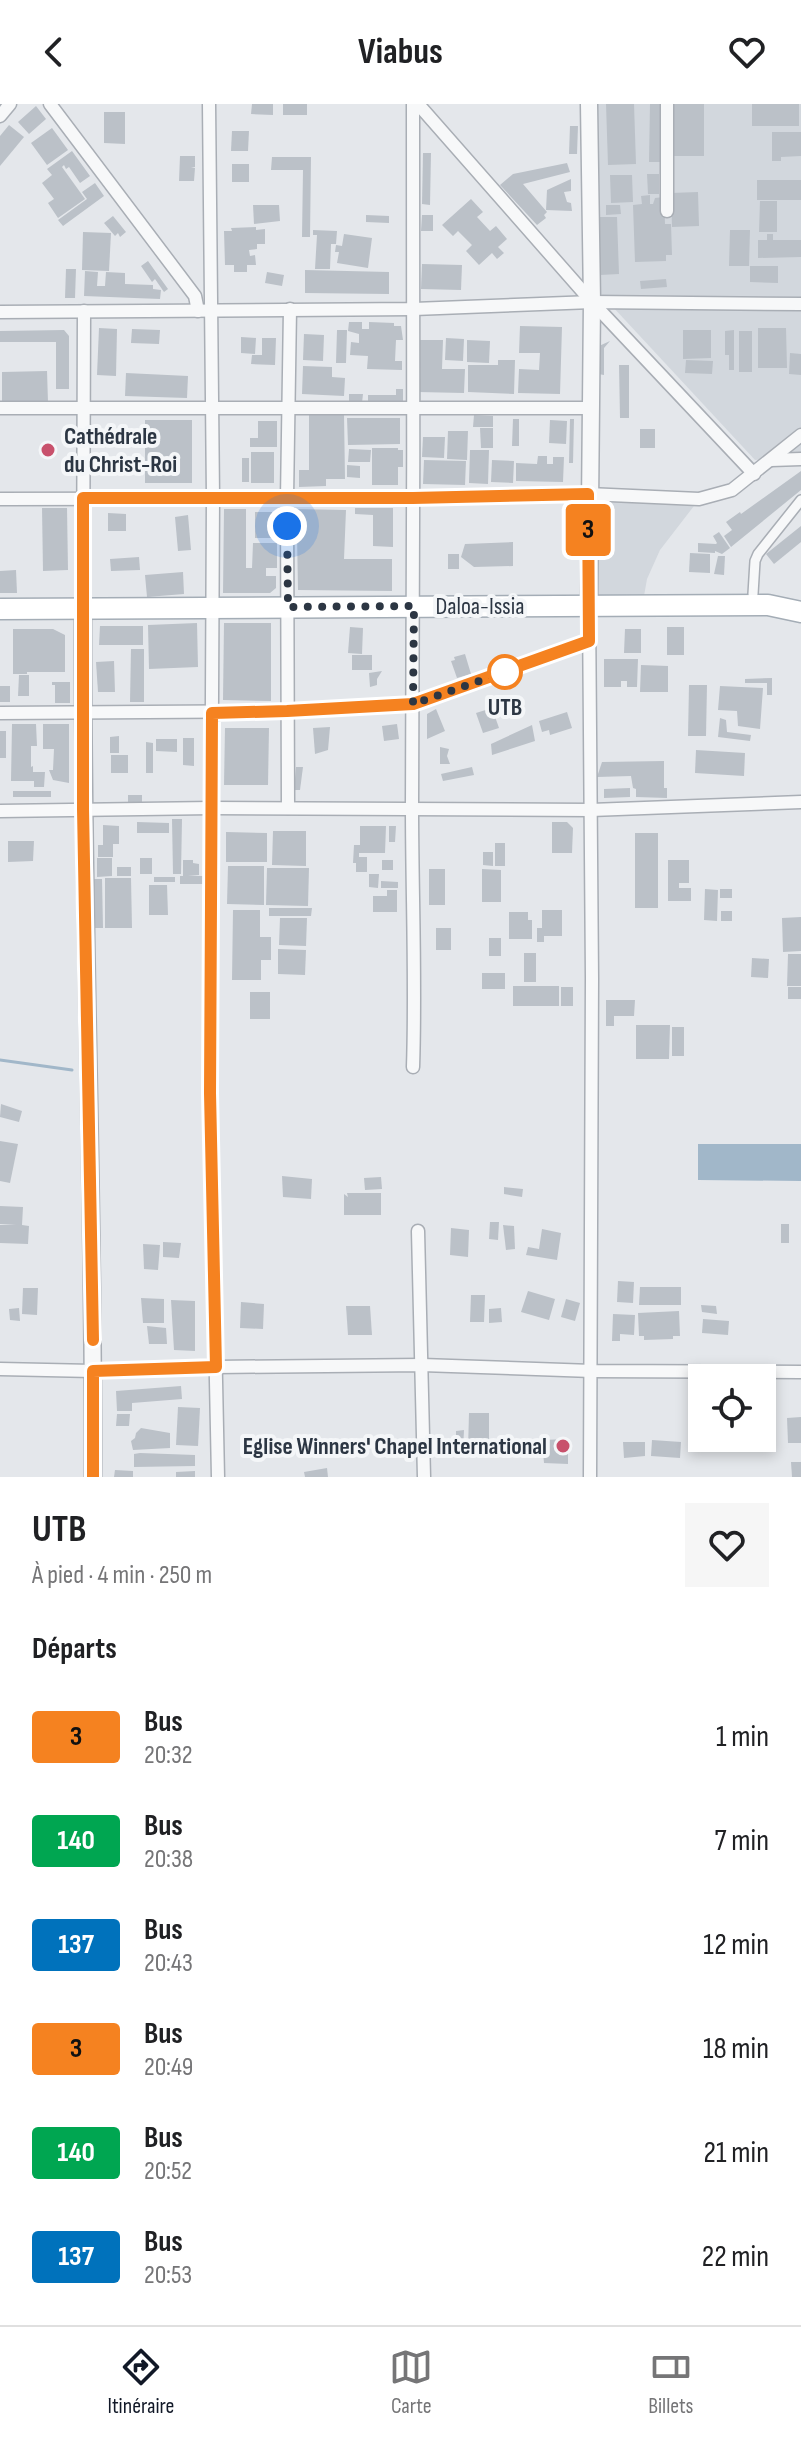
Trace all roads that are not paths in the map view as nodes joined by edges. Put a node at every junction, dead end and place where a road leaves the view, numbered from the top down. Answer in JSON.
{"nodes":[{"id":1,"x":10,"y":104,"type":"edge"},
{"id":2,"x":50,"y":104,"type":"edge"},
{"id":3,"x":209,"y":104,"type":"edge"},
{"id":4,"x":415,"y":104,"type":"edge"},
{"id":5,"x":589,"y":104,"type":"edge"},
{"id":6,"x":667,"y":104,"type":"edge"},
{"id":7,"x":0,"y":116,"type":"edge"},
{"id":8,"x":667,"y":211,"type":"dead end"},
{"id":9,"x":592,"y":302,"type":"junction"},
{"id":10,"x":801,"y":304,"type":"edge"},
{"id":11,"x":290,"y":309,"type":"junction"},
{"id":12,"x":414,"y":309,"type":"junction"},
{"id":13,"x":205,"y":310,"type":"junction"},
{"id":14,"x":84,"y":311,"type":"junction"},
{"id":15,"x":0,"y":312,"type":"edge"},
{"id":16,"x":83,"y":407,"type":"junction"},
{"id":17,"x":413,"y":407,"type":"junction"},
{"id":18,"x":0,"y":408,"type":"edge"},
{"id":19,"x":589,"y":408,"type":"junction"},
{"id":20,"x":212,"y":409,"type":"junction"},
{"id":21,"x":289,"y":409,"type":"junction"},
{"id":22,"x":801,"y":435,"type":"edge"},
{"id":23,"x":801,"y":459,"type":"edge"},
{"id":24,"x":771,"y":460,"type":"junction"},
{"id":25,"x":754,"y":474,"type":"junction"},
{"id":26,"x":588,"y":494,"type":"junction"},
{"id":27,"x":213,"y":497,"type":"junction"},
{"id":28,"x":83,"y":498,"type":"junction"},
{"id":29,"x":287,"y":498,"type":"junction"},
{"id":30,"x":413,"y":498,"type":"junction"},
{"id":31,"x":0,"y":499,"type":"edge"},
{"id":32,"x":801,"y":500,"type":"edge"},
{"id":33,"x":801,"y":596,"type":"edge"},
{"id":34,"x":761,"y":600,"type":"junction"},
{"id":35,"x":414,"y":606,"type":"junction"},
{"id":36,"x":288,"y":607,"type":"junction"},
{"id":37,"x":589,"y":607,"type":"junction"},
{"id":38,"x":212,"y":608,"type":"junction"},
{"id":39,"x":0,"y":609,"type":"edge"},
{"id":40,"x":83,"y":610,"type":"junction"},
{"id":41,"x":801,"y":612,"type":"edge"},
{"id":42,"x":589,"y":641,"type":"junction"},
{"id":43,"x":413,"y":704,"type":"junction"},
{"id":44,"x":287,"y":711,"type":"junction"},
{"id":45,"x":0,"y":713,"type":"edge"},
{"id":46,"x":83,"y":713,"type":"junction"},
{"id":47,"x":212,"y":713,"type":"junction"},
{"id":48,"x":801,"y":802,"type":"edge"},
{"id":49,"x":212,"y":808,"type":"junction"},
{"id":50,"x":288,"y":808,"type":"junction"},
{"id":51,"x":412,"y":808,"type":"junction"},
{"id":52,"x":83,"y":809,"type":"junction"},
{"id":53,"x":591,"y":810,"type":"junction"},
{"id":54,"x":0,"y":811,"type":"edge"},
{"id":55,"x":413,"y":1067,"type":"dead end"},
{"id":56,"x":418,"y":1231,"type":"dead end"},
{"id":57,"x":422,"y":1365,"type":"junction"},
{"id":58,"x":216,"y":1367,"type":"junction"},
{"id":59,"x":0,"y":1369,"type":"edge"},
{"id":60,"x":93,"y":1371,"type":"junction"},
{"id":61,"x":592,"y":1371,"type":"junction"},
{"id":62,"x":801,"y":1372,"type":"edge"},
{"id":63,"x":93,"y":1477,"type":"edge"},
{"id":64,"x":218,"y":1477,"type":"edge"},
{"id":65,"x":424,"y":1477,"type":"edge"},
{"id":66,"x":590,"y":1477,"type":"edge"}],
"edges":[{"from":1,"to":7,"type":"street"},
{"from":2,"to":13,"type":"street"},
{"from":3,"to":13,"type":"street"},
{"from":4,"to":9,"type":"street"},
{"from":4,"to":12,"type":"street"},
{"from":5,"to":9,"type":"street"},
{"from":6,"to":8,"type":"street"},
{"from":9,"to":10,"type":"street"},
{"from":9,"to":12,"type":"street"},
{"from":9,"to":19,"type":"street"},
{"from":9,"to":25,"type":"street"},
{"from":11,"to":12,"type":"street"},
{"from":11,"to":13,"type":"street"},
{"from":11,"to":21,"type":"street"},
{"from":12,"to":17,"type":"street"},
{"from":13,"to":14,"type":"street"},
{"from":13,"to":20,"type":"street"},
{"from":14,"to":15,"type":"street"},
{"from":14,"to":16,"type":"street"},
{"from":16,"to":18,"type":"street"},
{"from":16,"to":20,"type":"street"},
{"from":16,"to":28,"type":"street"},
{"from":17,"to":19,"type":"street"},
{"from":17,"to":21,"type":"street"},
{"from":17,"to":30,"type":"street"},
{"from":19,"to":26,"type":"street"},
{"from":20,"to":21,"type":"street"},
{"from":20,"to":27,"type":"street"},
{"from":21,"to":29,"type":"street"},
{"from":22,"to":24,"type":"street"},
{"from":23,"to":24,"type":"street"},
{"from":24,"to":25,"type":"street"},
{"from":25,"to":26,"type":"street"},
{"from":26,"to":30,"type":"street"},
{"from":26,"to":37,"type":"street"},
{"from":27,"to":28,"type":"street"},
{"from":27,"to":29,"type":"street"},
{"from":27,"to":38,"type":"street"},
{"from":28,"to":31,"type":"street"},
{"from":28,"to":40,"type":"street"},
{"from":29,"to":30,"type":"street"},
{"from":29,"to":36,"type":"street"},
{"from":30,"to":35,"type":"street"},
{"from":32,"to":34,"type":"street"},
{"from":33,"to":34,"type":"main road"},
{"from":34,"to":37,"type":"main road","name":"Daloa-Issia"},
{"from":34,"to":41,"type":"main road"},
{"from":35,"to":36,"type":"main road","name":"Daloa-Issia"},
{"from":35,"to":37,"type":"main road","name":"Daloa-Issia"},
{"from":35,"to":43,"type":"street"},
{"from":36,"to":38,"type":"main road","name":"Daloa-Issia"},
{"from":36,"to":44,"type":"street"},
{"from":37,"to":42,"type":"street"},
{"from":38,"to":40,"type":"main road","name":"Daloa-Issia"},
{"from":38,"to":47,"type":"street"},
{"from":39,"to":40,"type":"main road","name":"Daloa-Issia"},
{"from":40,"to":46,"type":"street"},
{"from":42,"to":43,"type":"street"},
{"from":42,"to":53,"type":"street"},
{"from":43,"to":44,"type":"street"},
{"from":43,"to":51,"type":"street"},
{"from":44,"to":47,"type":"street"},
{"from":44,"to":50,"type":"street"},
{"from":45,"to":46,"type":"street"},
{"from":46,"to":47,"type":"street"},
{"from":46,"to":52,"type":"street"},
{"from":47,"to":49,"type":"street"},
{"from":48,"to":53,"type":"street"},
{"from":49,"to":50,"type":"street"},
{"from":49,"to":52,"type":"street"},
{"from":49,"to":58,"type":"street"},
{"from":50,"to":51,"type":"street"},
{"from":51,"to":53,"type":"street"},
{"from":51,"to":55,"type":"street"},
{"from":52,"to":54,"type":"street"},
{"from":52,"to":60,"type":"street"},
{"from":53,"to":61,"type":"street"},
{"from":56,"to":57,"type":"street"},
{"from":57,"to":58,"type":"street"},
{"from":57,"to":61,"type":"street"},
{"from":57,"to":65,"type":"street"},
{"from":58,"to":60,"type":"street"},
{"from":58,"to":64,"type":"street"},
{"from":59,"to":60,"type":"street"},
{"from":60,"to":63,"type":"street"},
{"from":61,"to":62,"type":"street"},
{"from":61,"to":66,"type":"street"}]}
